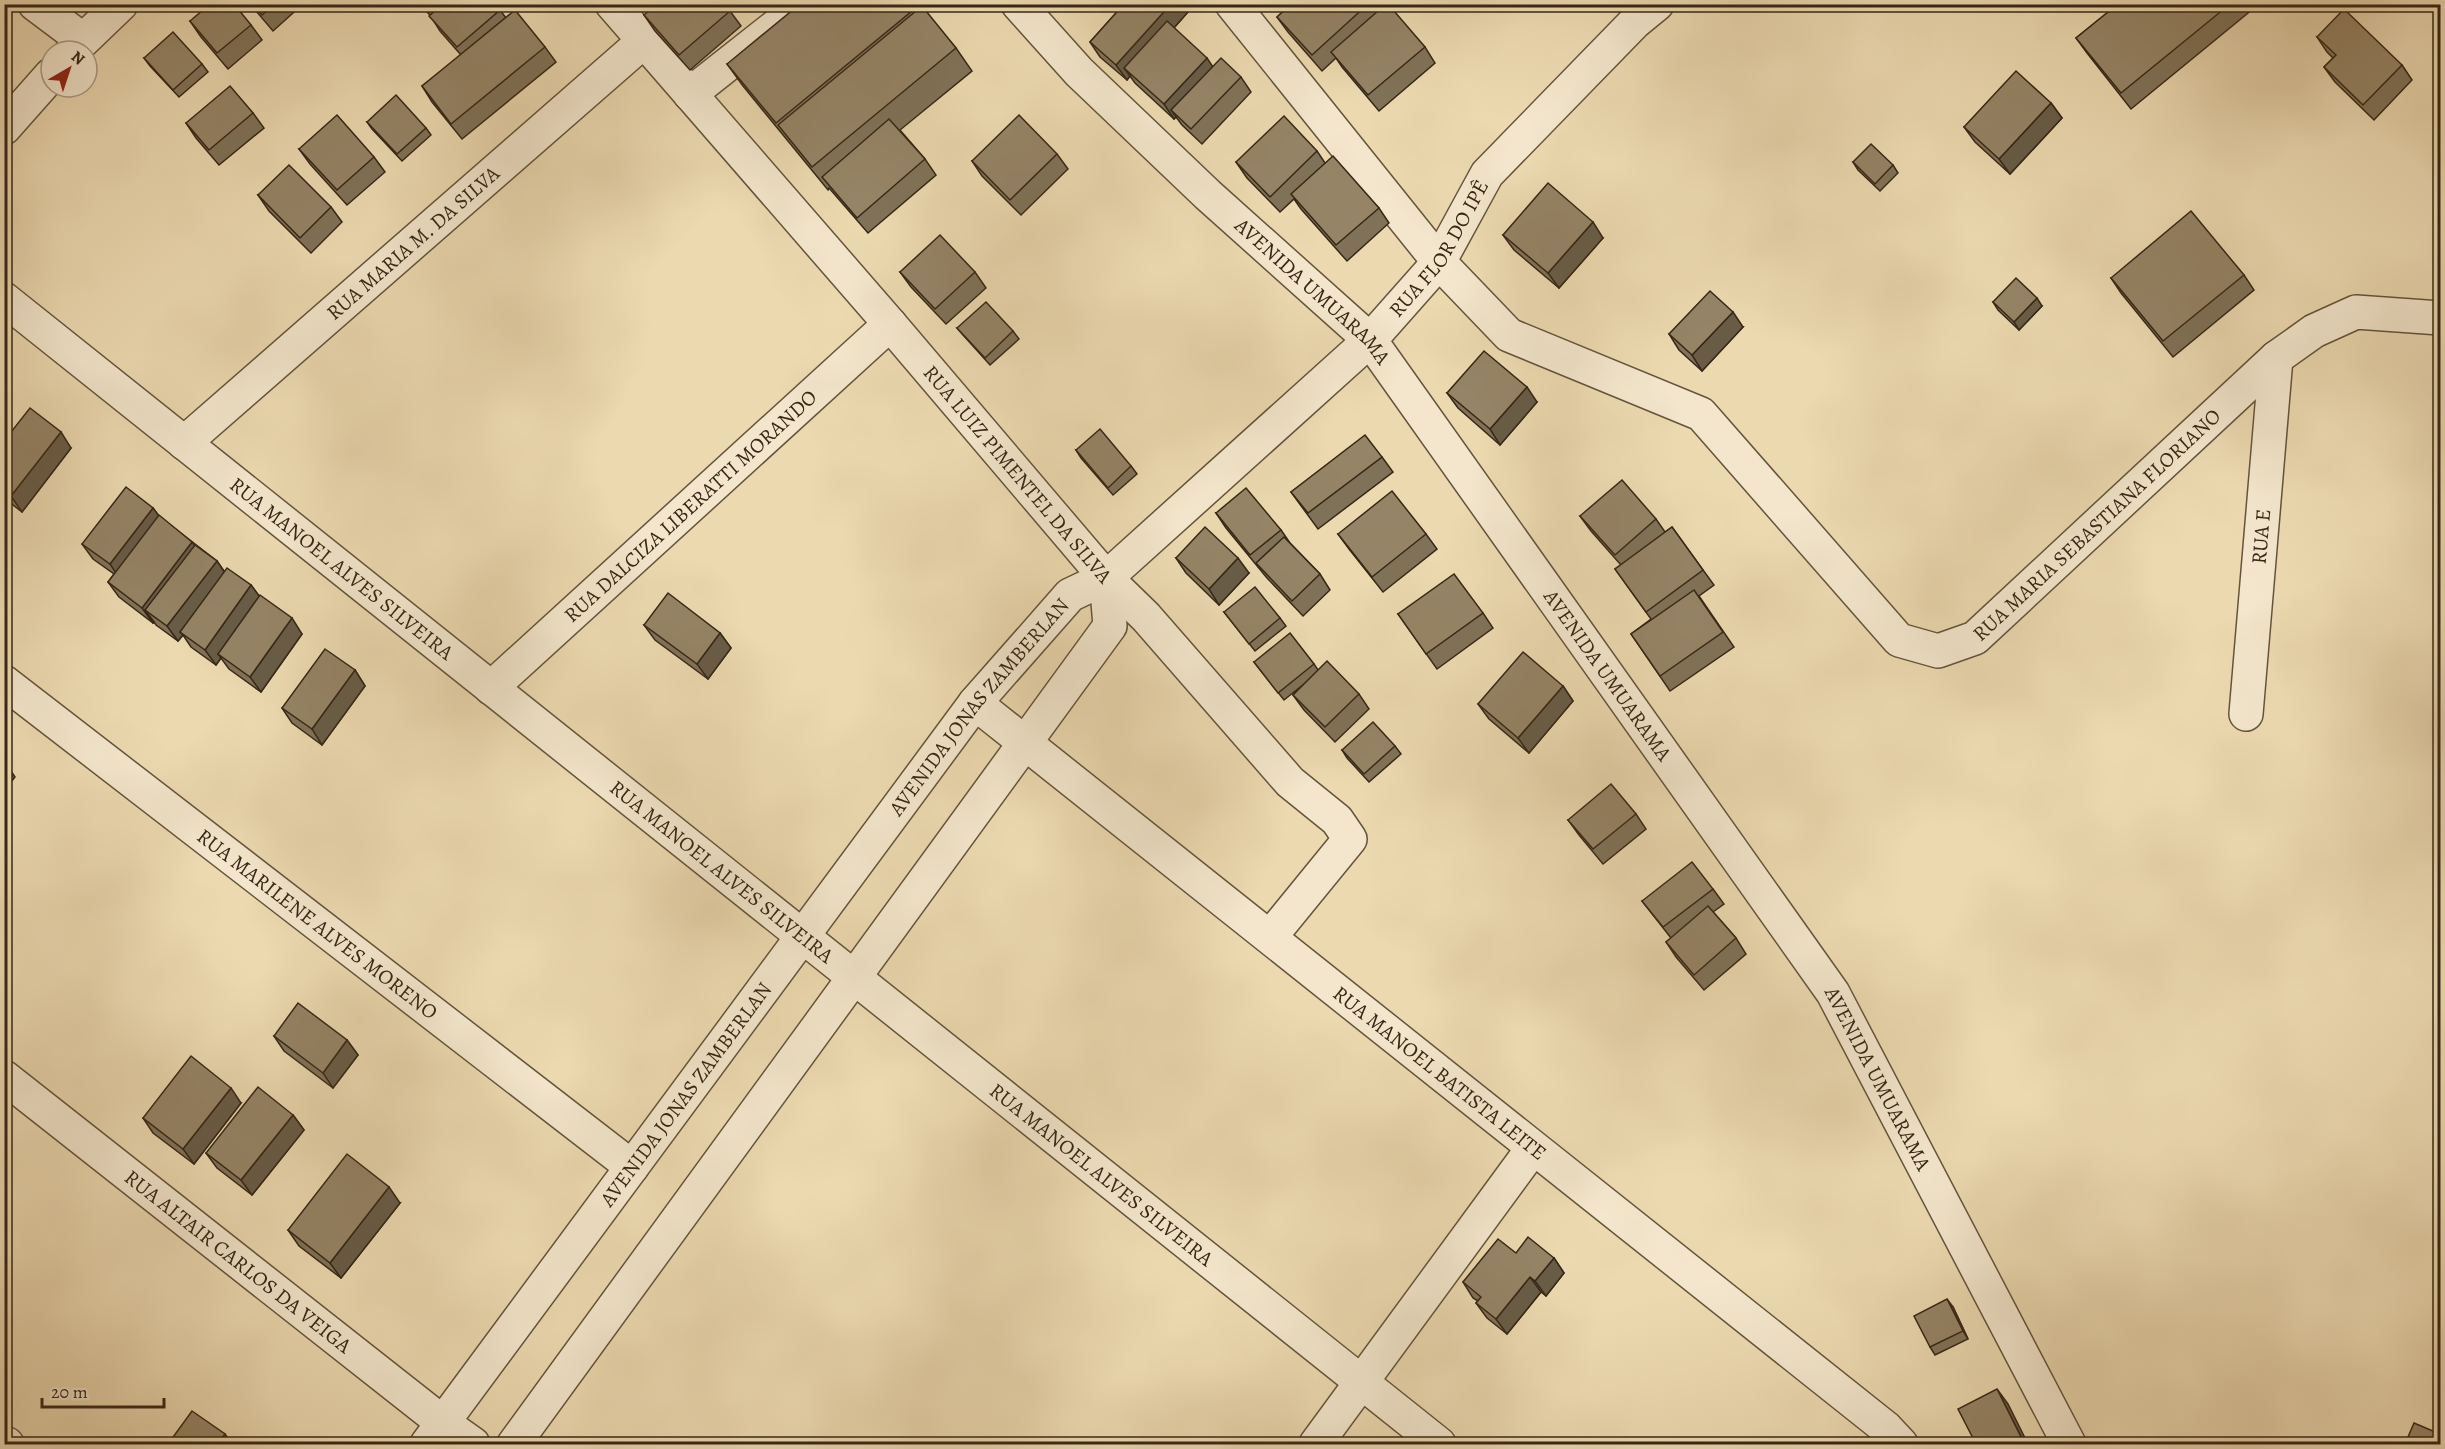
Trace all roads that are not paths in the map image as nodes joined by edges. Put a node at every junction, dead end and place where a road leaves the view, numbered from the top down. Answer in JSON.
{"nodes":[{"id":1,"x":35,"y":4,"type":"edge"},
{"id":2,"x":121,"y":4,"type":"edge"},
{"id":3,"x":612,"y":4,"type":"edge"},
{"id":4,"x":804,"y":4,"type":"edge"},
{"id":5,"x":1018,"y":4,"type":"edge"},
{"id":6,"x":1232,"y":4,"type":"edge"},
{"id":7,"x":1637,"y":10,"type":"edge"},
{"id":8,"x":72,"y":39,"type":"edge"},
{"id":9,"x":84,"y":39,"type":"edge"},
{"id":10,"x":644,"y":41,"type":"junction"},
{"id":11,"x":39,"y":89,"type":"edge"},
{"id":12,"x":690,"y":94,"type":"junction"},
{"id":13,"x":4,"y":128,"type":"edge"},
{"id":14,"x":1439,"y":262,"type":"junction"},
{"id":15,"x":4,"y":299,"type":"edge"},
{"id":16,"x":2440,"y":318,"type":"edge"},
{"id":17,"x":890,"y":324,"type":"junction"},
{"id":18,"x":1370,"y":340,"type":"junction"},
{"id":19,"x":2276,"y":358,"type":"junction"},
{"id":20,"x":184,"y":443,"type":"junction"},
{"id":21,"x":1106,"y":578,"type":"junction"},
{"id":22,"x":4,"y":682,"type":"edge"},
{"id":23,"x":491,"y":688,"type":"junction"},
{"id":24,"x":975,"y":703,"type":"junction"},
{"id":25,"x":2246,"y":714,"type":"dead end"},
{"id":26,"x":1027,"y":743,"type":"junction"},
{"id":27,"x":802,"y":936,"type":"junction"},
{"id":28,"x":1270,"y":937,"type":"junction"},
{"id":29,"x":853,"y":976,"type":"junction"},
{"id":30,"x":4,"y":1077,"type":"edge"},
{"id":31,"x":1533,"y":1148,"type":"junction"},
{"id":32,"x":632,"y":1167,"type":"junction"},
{"id":33,"x":1361,"y":1383,"type":"junction"},
{"id":34,"x":434,"y":1433,"type":"edge"},
{"id":35,"x":474,"y":1444,"type":"edge"},
{"id":36,"x":514,"y":1444,"type":"edge"},
{"id":37,"x":1316,"y":1444,"type":"edge"},
{"id":38,"x":1439,"y":1444,"type":"edge"},
{"id":39,"x":1901,"y":1444,"type":"edge"},
{"id":40,"x":2069,"y":1444,"type":"edge"}],
"edges":[{"from":1,"to":8,"type":"street"},
{"from":2,"to":9,"type":"street"},
{"from":3,"to":10,"type":"street","name":"RUA LUIZ PIMENTEL DA SILVA"},
{"from":4,"to":12,"type":"street"},
{"from":5,"to":18,"type":"street","name":"AVENIDA UMUARAMA"},
{"from":6,"to":14,"type":"street","name":"RUA MARIA SEBASTIANA FLORIANO"},
{"from":7,"to":14,"type":"street","name":"RUA FLOR DO IPÊ"},
{"from":10,"to":12,"type":"street","name":"RUA LUIZ PIMENTEL DA SILVA"},
{"from":10,"to":20,"type":"street","name":"RUA MARIA M. DA SILVA"},
{"from":11,"to":13,"type":"street"},
{"from":12,"to":17,"type":"street","name":"RUA LUIZ PIMENTEL DA SILVA"},
{"from":14,"to":18,"type":"street","name":"RUA FLOR DO IPÊ"},
{"from":14,"to":19,"type":"street","name":"RUA MARIA SEBASTIANA FLORIANO"},
{"from":15,"to":20,"type":"street","name":"RUA MANOEL ALVES SILVEIRA"},
{"from":16,"to":19,"type":"street","name":"RUA MARIA SEBASTIANA FLORIANO"},
{"from":17,"to":21,"type":"street","name":"RUA LUIZ PIMENTEL DA SILVA"},
{"from":17,"to":23,"type":"street","name":"RUA DALCIZA LIBERATTI MORANDO"},
{"from":18,"to":21,"type":"street","name":"RUA FLOR DO IPÊ"},
{"from":18,"to":40,"type":"street","name":"AVENIDA UMUARAMA"},
{"from":19,"to":25,"type":"street","name":"RUA E"},
{"from":20,"to":23,"type":"street","name":"RUA MANOEL ALVES SILVEIRA"},
{"from":21,"to":24,"type":"street","name":"AVENIDA JONAS ZAMBERLAN"},
{"from":21,"to":26,"type":"street"},
{"from":21,"to":28,"type":"street","name":"RUA LUIZ PIMENTEL DA SILVA"},
{"from":22,"to":32,"type":"street","name":"RUA MARILENE ALVES MORENO"},
{"from":23,"to":27,"type":"street","name":"RUA MANOEL ALVES SILVEIRA"},
{"from":24,"to":26,"type":"street","name":"RUA MANOEL BATISTA LEITE"},
{"from":24,"to":27,"type":"street","name":"AVENIDA JONAS ZAMBERLAN"},
{"from":26,"to":28,"type":"street","name":"RUA MANOEL BATISTA LEITE"},
{"from":26,"to":29,"type":"street"},
{"from":27,"to":29,"type":"street","name":"RUA MANOEL ALVES SILVEIRA"},
{"from":27,"to":32,"type":"street","name":"AVENIDA JONAS ZAMBERLAN"},
{"from":28,"to":31,"type":"street","name":"RUA MANOEL BATISTA LEITE"},
{"from":29,"to":33,"type":"street","name":"RUA MANOEL ALVES SILVEIRA"},
{"from":29,"to":36,"type":"street"},
{"from":30,"to":34,"type":"street","name":"RUA ALTAIR CARLOS DA VEIGA"},
{"from":31,"to":33,"type":"street"},
{"from":31,"to":39,"type":"street","name":"RUA MANOEL BATISTA LEITE"},
{"from":32,"to":34,"type":"street","name":"AVENIDA JONAS ZAMBERLAN"},
{"from":33,"to":37,"type":"street"},
{"from":33,"to":38,"type":"street","name":"RUA MANOEL ALVES SILVEIRA"},
{"from":34,"to":35,"type":"street","name":"RUA ALTAIR CARLOS DA VEIGA"}]}
